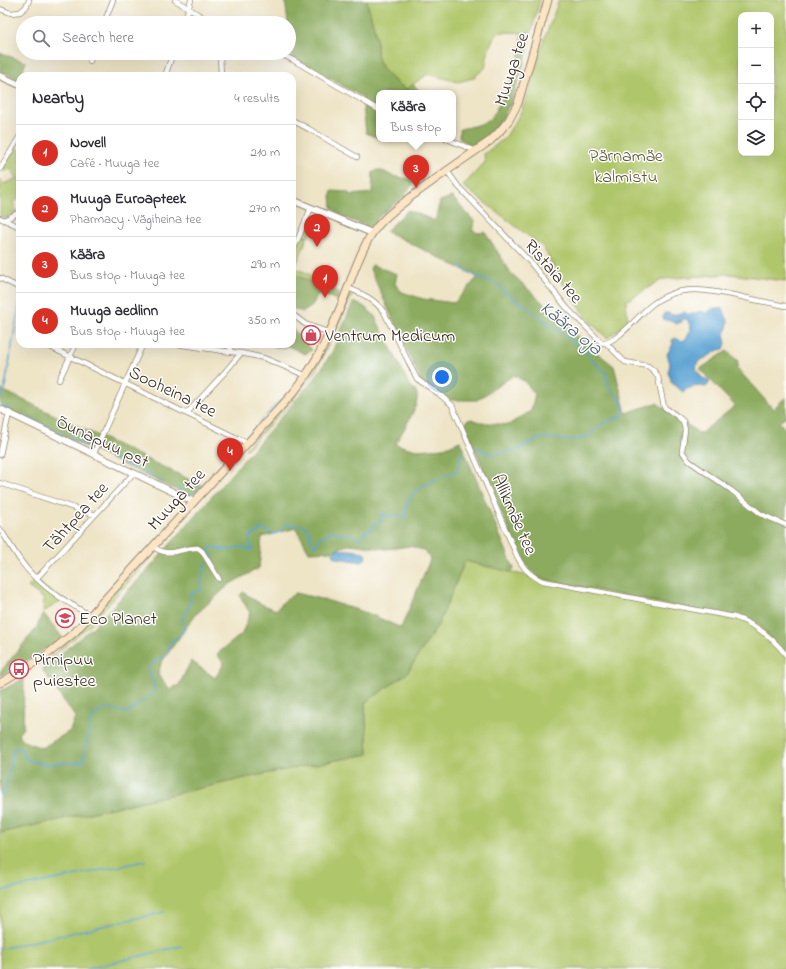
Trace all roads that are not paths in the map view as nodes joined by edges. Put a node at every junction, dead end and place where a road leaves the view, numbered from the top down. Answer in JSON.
{"nodes":[{"id":1,"x":29,"y":0,"type":"edge"},
{"id":2,"x":113,"y":0,"type":"edge"},
{"id":3,"x":175,"y":0,"type":"edge"},
{"id":4,"x":191,"y":0,"type":"edge"},
{"id":5,"x":548,"y":0,"type":"edge"},
{"id":6,"x":188,"y":8,"type":"junction"},
{"id":7,"x":0,"y":9,"type":"edge"},
{"id":8,"x":107,"y":16,"type":"edge"},
{"id":9,"x":186,"y":16,"type":"edge"},
{"id":10,"x":201,"y":16,"type":"edge"},
{"id":11,"x":171,"y":60,"type":"edge"},
{"id":12,"x":220,"y":60,"type":"edge"},
{"id":13,"x":293,"y":60,"type":"edge"},
{"id":14,"x":166,"y":72,"type":"edge"},
{"id":15,"x":221,"y":72,"type":"edge"},
{"id":16,"x":0,"y":76,"type":"edge"},
{"id":17,"x":16,"y":83,"type":"edge"},
{"id":18,"x":376,"y":108,"type":"edge"},
{"id":19,"x":296,"y":122,"type":"edge"},
{"id":20,"x":456,"y":142,"type":"edge"},
{"id":21,"x":16,"y":143,"type":"edge"},
{"id":22,"x":476,"y":150,"type":"junction"},
{"id":23,"x":357,"y":157,"type":"dead end"},
{"id":24,"x":0,"y":169,"type":"edge"},
{"id":25,"x":447,"y":171,"type":"junction"},
{"id":26,"x":296,"y":202,"type":"edge"},
{"id":27,"x":311,"y":208,"type":"junction"},
{"id":28,"x":16,"y":213,"type":"edge"},
{"id":29,"x":2,"y":218,"type":"edge"},
{"id":30,"x":16,"y":225,"type":"edge"},
{"id":31,"x":372,"y":233,"type":"junction"},
{"id":32,"x":296,"y":244,"type":"edge"},
{"id":33,"x":0,"y":278,"type":"edge"},
{"id":34,"x":16,"y":286,"type":"edge"},
{"id":35,"x":348,"y":288,"type":"junction"},
{"id":36,"x":786,"y":306,"type":"edge"},
{"id":37,"x":296,"y":317,"type":"edge"},
{"id":38,"x":330,"y":333,"type":"junction"},
{"id":39,"x":606,"y":343,"type":"junction"},
{"id":40,"x":52,"y":348,"type":"edge"},
{"id":41,"x":74,"y":348,"type":"edge"},
{"id":42,"x":141,"y":348,"type":"edge"},
{"id":43,"x":204,"y":348,"type":"edge"},
{"id":44,"x":230,"y":348,"type":"edge"},
{"id":45,"x":231,"y":352,"type":"junction"},
{"id":46,"x":242,"y":353,"type":"junction"},
{"id":47,"x":70,"y":357,"type":"junction"},
{"id":48,"x":307,"y":376,"type":"junction"},
{"id":49,"x":59,"y":380,"type":"dead end"},
{"id":50,"x":125,"y":384,"type":"junction"},
{"id":51,"x":0,"y":409,"type":"edge"},
{"id":52,"x":8,"y":413,"type":"junction"},
{"id":53,"x":187,"y":413,"type":"junction"},
{"id":54,"x":247,"y":443,"type":"junction"},
{"id":55,"x":94,"y":454,"type":"junction"},
{"id":56,"x":0,"y":455,"type":"edge"},
{"id":57,"x":133,"y":472,"type":"junction"},
{"id":58,"x":0,"y":483,"type":"edge"},
{"id":59,"x":194,"y":502,"type":"junction"},
{"id":60,"x":95,"y":516,"type":"junction"},
{"id":61,"x":786,"y":525,"type":"edge"},
{"id":62,"x":0,"y":529,"type":"edge"},
{"id":63,"x":154,"y":547,"type":"junction"},
{"id":64,"x":219,"y":579,"type":"dead end"},
{"id":65,"x":36,"y":580,"type":"junction"},
{"id":66,"x":91,"y":616,"type":"junction"},
{"id":67,"x":786,"y":655,"type":"edge"},
{"id":68,"x":0,"y":683,"type":"edge"}],
"edges":[{"from":1,"to":7,"type":"street"},
{"from":2,"to":8,"type":"street"},
{"from":3,"to":6,"type":"street"},
{"from":4,"to":6,"type":"street"},
{"from":5,"to":22,"type":"main road","name":"Muuga tee"},
{"from":6,"to":9,"type":"street"},
{"from":6,"to":10,"type":"street"},
{"from":11,"to":14,"type":"street"},
{"from":12,"to":15,"type":"street"},
{"from":13,"to":18,"type":"street"},
{"from":16,"to":17,"type":"street"},
{"from":19,"to":23,"type":"street"},
{"from":20,"to":22,"type":"street"},
{"from":21,"to":24,"type":"street"},
{"from":22,"to":25,"type":"main road","name":"Muuga tee"},
{"from":25,"to":31,"type":"main road","name":"Muuga tee"},
{"from":25,"to":39,"type":"street","name":"Ristaia tee"},
{"from":26,"to":27,"type":"street"},
{"from":27,"to":31,"type":"street"},
{"from":27,"to":32,"type":"street"},
{"from":28,"to":29,"type":"street"},
{"from":29,"to":30,"type":"street"},
{"from":31,"to":35,"type":"main road","name":"Muuga tee"},
{"from":33,"to":34,"type":"street"},
{"from":35,"to":38,"type":"main road","name":"Muuga tee"},
{"from":35,"to":67,"type":"street","name":"Allikmäe tee"},
{"from":36,"to":39,"type":"street"},
{"from":37,"to":38,"type":"street"},
{"from":38,"to":48,"type":"main road","name":"Muuga tee"},
{"from":39,"to":61,"type":"street","name":"Ristaia tee"},
{"from":40,"to":47,"type":"street","name":"Sooheina tee"},
{"from":41,"to":47,"type":"street"},
{"from":42,"to":50,"type":"street"},
{"from":43,"to":45,"type":"street"},
{"from":44,"to":45,"type":"street"},
{"from":45,"to":46,"type":"street"},
{"from":46,"to":48,"type":"street"},
{"from":46,"to":53,"type":"street"},
{"from":47,"to":49,"type":"street"},
{"from":47,"to":50,"type":"street","name":"Sooheina tee"},
{"from":48,"to":54,"type":"main road","name":"Muuga tee"},
{"from":50,"to":53,"type":"street","name":"Sooheina tee"},
{"from":50,"to":55,"type":"street"},
{"from":51,"to":52,"type":"street","name":"Õunapuu pst"},
{"from":52,"to":55,"type":"street","name":"Õunapuu pst"},
{"from":52,"to":56,"type":"street"},
{"from":53,"to":54,"type":"street","name":"Sooheina tee"},
{"from":54,"to":59,"type":"main road","name":"Muuga tee"},
{"from":55,"to":57,"type":"street","name":"Õunapuu pst"},
{"from":57,"to":59,"type":"street","name":"Õunapuu pst"},
{"from":57,"to":60,"type":"street","name":"Tähtpea tee"},
{"from":58,"to":60,"type":"street"},
{"from":59,"to":63,"type":"main road","name":"Muuga tee"},
{"from":60,"to":65,"type":"street","name":"Tähtpea tee"},
{"from":62,"to":65,"type":"street"},
{"from":63,"to":64,"type":"street"},
{"from":63,"to":66,"type":"main road","name":"Muuga tee"},
{"from":65,"to":66,"type":"street"},
{"from":66,"to":68,"type":"main road","name":"Muuga tee"}]}
